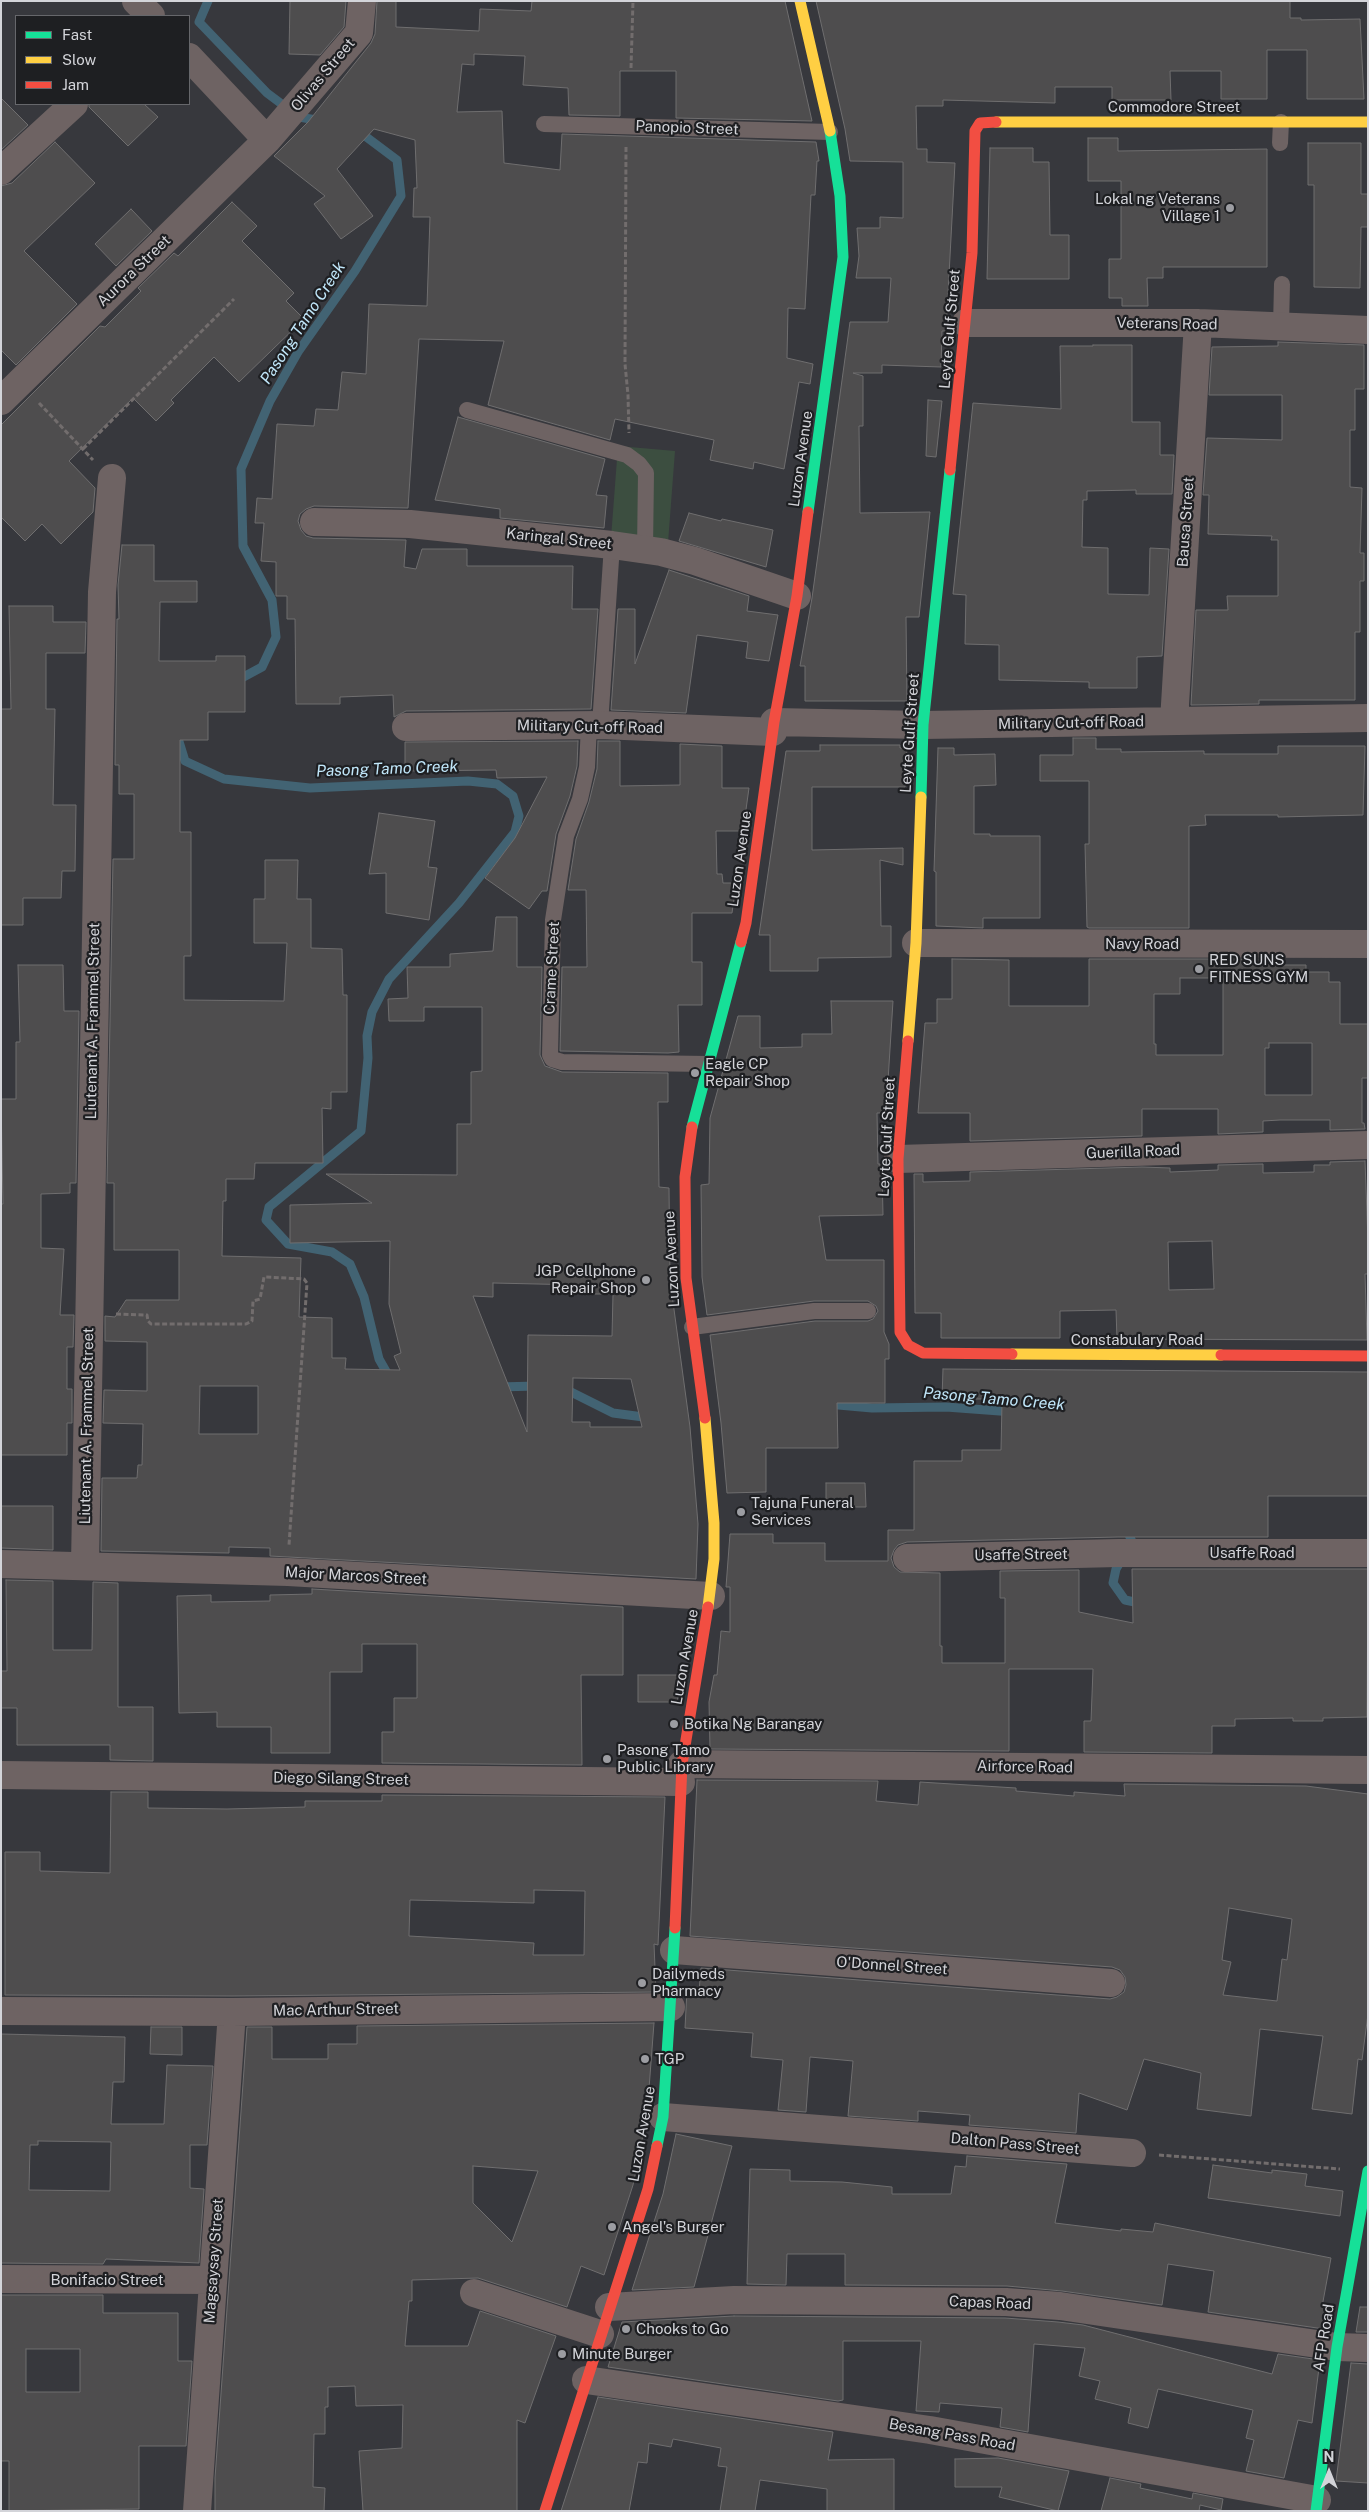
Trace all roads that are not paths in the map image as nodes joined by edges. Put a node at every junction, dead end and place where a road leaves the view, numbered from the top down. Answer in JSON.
{"nodes":[{"id":1,"x":136,"y":1,"type":"edge"},
{"id":2,"x":362,"y":1,"type":"edge"},
{"id":3,"x":800,"y":1,"type":"edge"},
{"id":4,"x":150,"y":15,"type":"edge"},
{"id":5,"x":190,"y":57,"type":"edge"},
{"id":6,"x":73,"y":105,"type":"edge"},
{"id":7,"x":1281,"y":122,"type":"junction"},
{"id":8,"x":1368,"y":122,"type":"edge"},
{"id":9,"x":980,"y":123,"type":"joint"},
{"id":10,"x":544,"y":124,"type":"dead end"},
{"id":11,"x":830,"y":132,"type":"junction"},
{"id":12,"x":267,"y":140,"type":"junction"},
{"id":13,"x":1280,"y":143,"type":"dead end"},
{"id":14,"x":1,"y":171,"type":"edge"},
{"id":15,"x":1282,"y":284,"type":"dead end"},
{"id":16,"x":966,"y":323,"type":"junction"},
{"id":17,"x":1198,"y":323,"type":"junction"},
{"id":18,"x":1281,"y":327,"type":"junction"},
{"id":19,"x":1368,"y":330,"type":"edge"},
{"id":20,"x":10,"y":392,"type":"edge"},
{"id":21,"x":467,"y":410,"type":"dead end"},
{"id":22,"x":112,"y":478,"type":"road end"},
{"id":23,"x":314,"y":522,"type":"dead end"},
{"id":24,"x":612,"y":545,"type":"junction"},
{"id":25,"x":645,"y":550,"type":"junction"},
{"id":26,"x":797,"y":596,"type":"junction"},
{"id":27,"x":1368,"y":718,"type":"edge"},
{"id":28,"x":1174,"y":721,"type":"junction"},
{"id":29,"x":594,"y":725,"type":"junction"},
{"id":30,"x":923,"y":725,"type":"junction"},
{"id":31,"x":774,"y":727,"type":"junction"},
{"id":32,"x":406,"y":728,"type":"dead end"},
{"id":33,"x":916,"y":943,"type":"junction"},
{"id":34,"x":1368,"y":944,"type":"edge"},
{"id":35,"x":708,"y":1064,"type":"junction"},
{"id":36,"x":1368,"y":1145,"type":"edge"},
{"id":37,"x":898,"y":1159,"type":"junction"},
{"id":38,"x":868,"y":1310,"type":"dead end"},
{"id":39,"x":692,"y":1327,"type":"junction"},
{"id":40,"x":908,"y":1345,"type":"joint"},
{"id":41,"x":1368,"y":1356,"type":"edge"},
{"id":42,"x":1127,"y":1553,"type":"joint"},
{"id":43,"x":1368,"y":1553,"type":"edge"},
{"id":44,"x":907,"y":1558,"type":"dead end"},
{"id":45,"x":1,"y":1564,"type":"edge"},
{"id":46,"x":85,"y":1565,"type":"junction"},
{"id":47,"x":711,"y":1596,"type":"junction"},
{"id":48,"x":1368,"y":1770,"type":"edge"},
{"id":49,"x":682,"y":1773,"type":"junction"},
{"id":50,"x":1,"y":1775,"type":"edge"},
{"id":51,"x":674,"y":1950,"type":"junction"},
{"id":52,"x":1111,"y":1983,"type":"dead end"},
{"id":53,"x":671,"y":2007,"type":"junction"},
{"id":54,"x":1,"y":2011,"type":"edge"},
{"id":55,"x":232,"y":2012,"type":"junction"},
{"id":56,"x":663,"y":2117,"type":"junction"},
{"id":57,"x":1132,"y":2153,"type":"road end"},
{"id":58,"x":1368,"y":2171,"type":"edge"},
{"id":59,"x":1,"y":2279,"type":"edge"},
{"id":60,"x":213,"y":2280,"type":"junction"},
{"id":61,"x":474,"y":2293,"type":"dead end"},
{"id":62,"x":609,"y":2307,"type":"junction"},
{"id":63,"x":600,"y":2334,"type":"junction"},
{"id":64,"x":1337,"y":2347,"type":"junction"},
{"id":65,"x":1368,"y":2348,"type":"edge"},
{"id":66,"x":586,"y":2380,"type":"junction"},
{"id":67,"x":1317,"y":2506,"type":"edge"},
{"id":68,"x":196,"y":2511,"type":"edge"},
{"id":69,"x":545,"y":2511,"type":"edge"}],
"edges":[{"from":1,"to":4,"type":"street"},
{"from":2,"to":12,"type":"street","name":"Olivas Street"},
{"from":3,"to":11,"type":"main road","name":"Luzon Avenue"},
{"from":5,"to":12,"type":"street"},
{"from":6,"to":14,"type":"street"},
{"from":7,"to":8,"type":"main road","name":"Commodore Street"},
{"from":7,"to":9,"type":"main road","name":"Commodore Street"},
{"from":7,"to":13,"type":"lane"},
{"from":9,"to":16,"type":"main road","name":"Leyte Gulf Street"},
{"from":10,"to":11,"type":"lane","name":"Panopio Street"},
{"from":11,"to":26,"type":"main road","name":"Luzon Avenue"},
{"from":12,"to":20,"type":"street","name":"Aurora Street"},
{"from":15,"to":18,"type":"lane"},
{"from":16,"to":17,"type":"street","name":"Veterans Road"},
{"from":16,"to":30,"type":"main road","name":"Leyte Gulf Street"},
{"from":17,"to":18,"type":"street","name":"Veterans Road"},
{"from":17,"to":28,"type":"street","name":"Bausa Street"},
{"from":18,"to":19,"type":"street","name":"Veterans Road"},
{"from":21,"to":25,"type":"lane"},
{"from":22,"to":46,"type":"street","name":"Liutenant A. Frammel Street"},
{"from":23,"to":24,"type":"street","name":"Karingal Street"},
{"from":24,"to":25,"type":"street","name":"Karingal Street"},
{"from":24,"to":29,"type":"lane"},
{"from":25,"to":26,"type":"street","name":"Karingal Street"},
{"from":26,"to":31,"type":"main road","name":"Luzon Avenue"},
{"from":27,"to":28,"type":"street","name":"Military Cut-off Road"},
{"from":28,"to":30,"type":"street","name":"Military Cut-off Road"},
{"from":29,"to":31,"type":"street","name":"Military Cut-off Road"},
{"from":29,"to":32,"type":"street","name":"Military Cut-off Road"},
{"from":29,"to":35,"type":"lane","name":"Crame Street"},
{"from":30,"to":31,"type":"street","name":"Military Cut-off Road"},
{"from":30,"to":33,"type":"main road","name":"Leyte Gulf Street"},
{"from":31,"to":35,"type":"main road","name":"Luzon Avenue"},
{"from":33,"to":34,"type":"street","name":"Navy Road"},
{"from":33,"to":37,"type":"main road","name":"Leyte Gulf Street"},
{"from":35,"to":39,"type":"main road","name":"Luzon Avenue"},
{"from":36,"to":37,"type":"street","name":"Guerilla Road"},
{"from":37,"to":40,"type":"main road","name":"Leyte Gulf Street"},
{"from":38,"to":39,"type":"lane"},
{"from":39,"to":47,"type":"main road","name":"Luzon Avenue"},
{"from":40,"to":41,"type":"main road","name":"Constabulary Road"},
{"from":42,"to":43,"type":"street","name":"Usaffe Road"},
{"from":42,"to":44,"type":"street","name":"Usaffe Street"},
{"from":45,"to":46,"type":"street","name":"Major Marcos Street"},
{"from":46,"to":47,"type":"street","name":"Major Marcos Street"},
{"from":47,"to":49,"type":"main road","name":"Luzon Avenue"},
{"from":48,"to":49,"type":"street","name":"Airforce Road"},
{"from":49,"to":50,"type":"street","name":"Diego Silang Street"},
{"from":49,"to":51,"type":"main road","name":"Luzon Avenue"},
{"from":51,"to":52,"type":"street","name":"O'Donnel Street"},
{"from":51,"to":53,"type":"main road","name":"Luzon Avenue"},
{"from":53,"to":55,"type":"street","name":"Mac Arthur Street"},
{"from":53,"to":56,"type":"main road","name":"Luzon Avenue"},
{"from":54,"to":55,"type":"street","name":"Mac Arthur Street"},
{"from":55,"to":60,"type":"street","name":"Magsaysay Street"},
{"from":56,"to":57,"type":"street","name":"Dalton Pass Street"},
{"from":56,"to":62,"type":"main road","name":"Luzon Avenue"},
{"from":58,"to":64,"type":"main road","name":"AFP Road"},
{"from":59,"to":60,"type":"street","name":"Bonifacio Street"},
{"from":60,"to":68,"type":"street","name":"Magsaysay Street"},
{"from":61,"to":63,"type":"street"},
{"from":62,"to":63,"type":"main road","name":"Luzon Avenue"},
{"from":62,"to":64,"type":"street","name":"Capas Road"},
{"from":63,"to":66,"type":"main road","name":"Luzon Avenue"},
{"from":64,"to":65,"type":"street","name":"Capas Road"},
{"from":64,"to":67,"type":"main road","name":"AFP Road"},
{"from":66,"to":67,"type":"street","name":"Besang Pass Road"},
{"from":66,"to":69,"type":"main road","name":"Luzon Avenue"}]}
